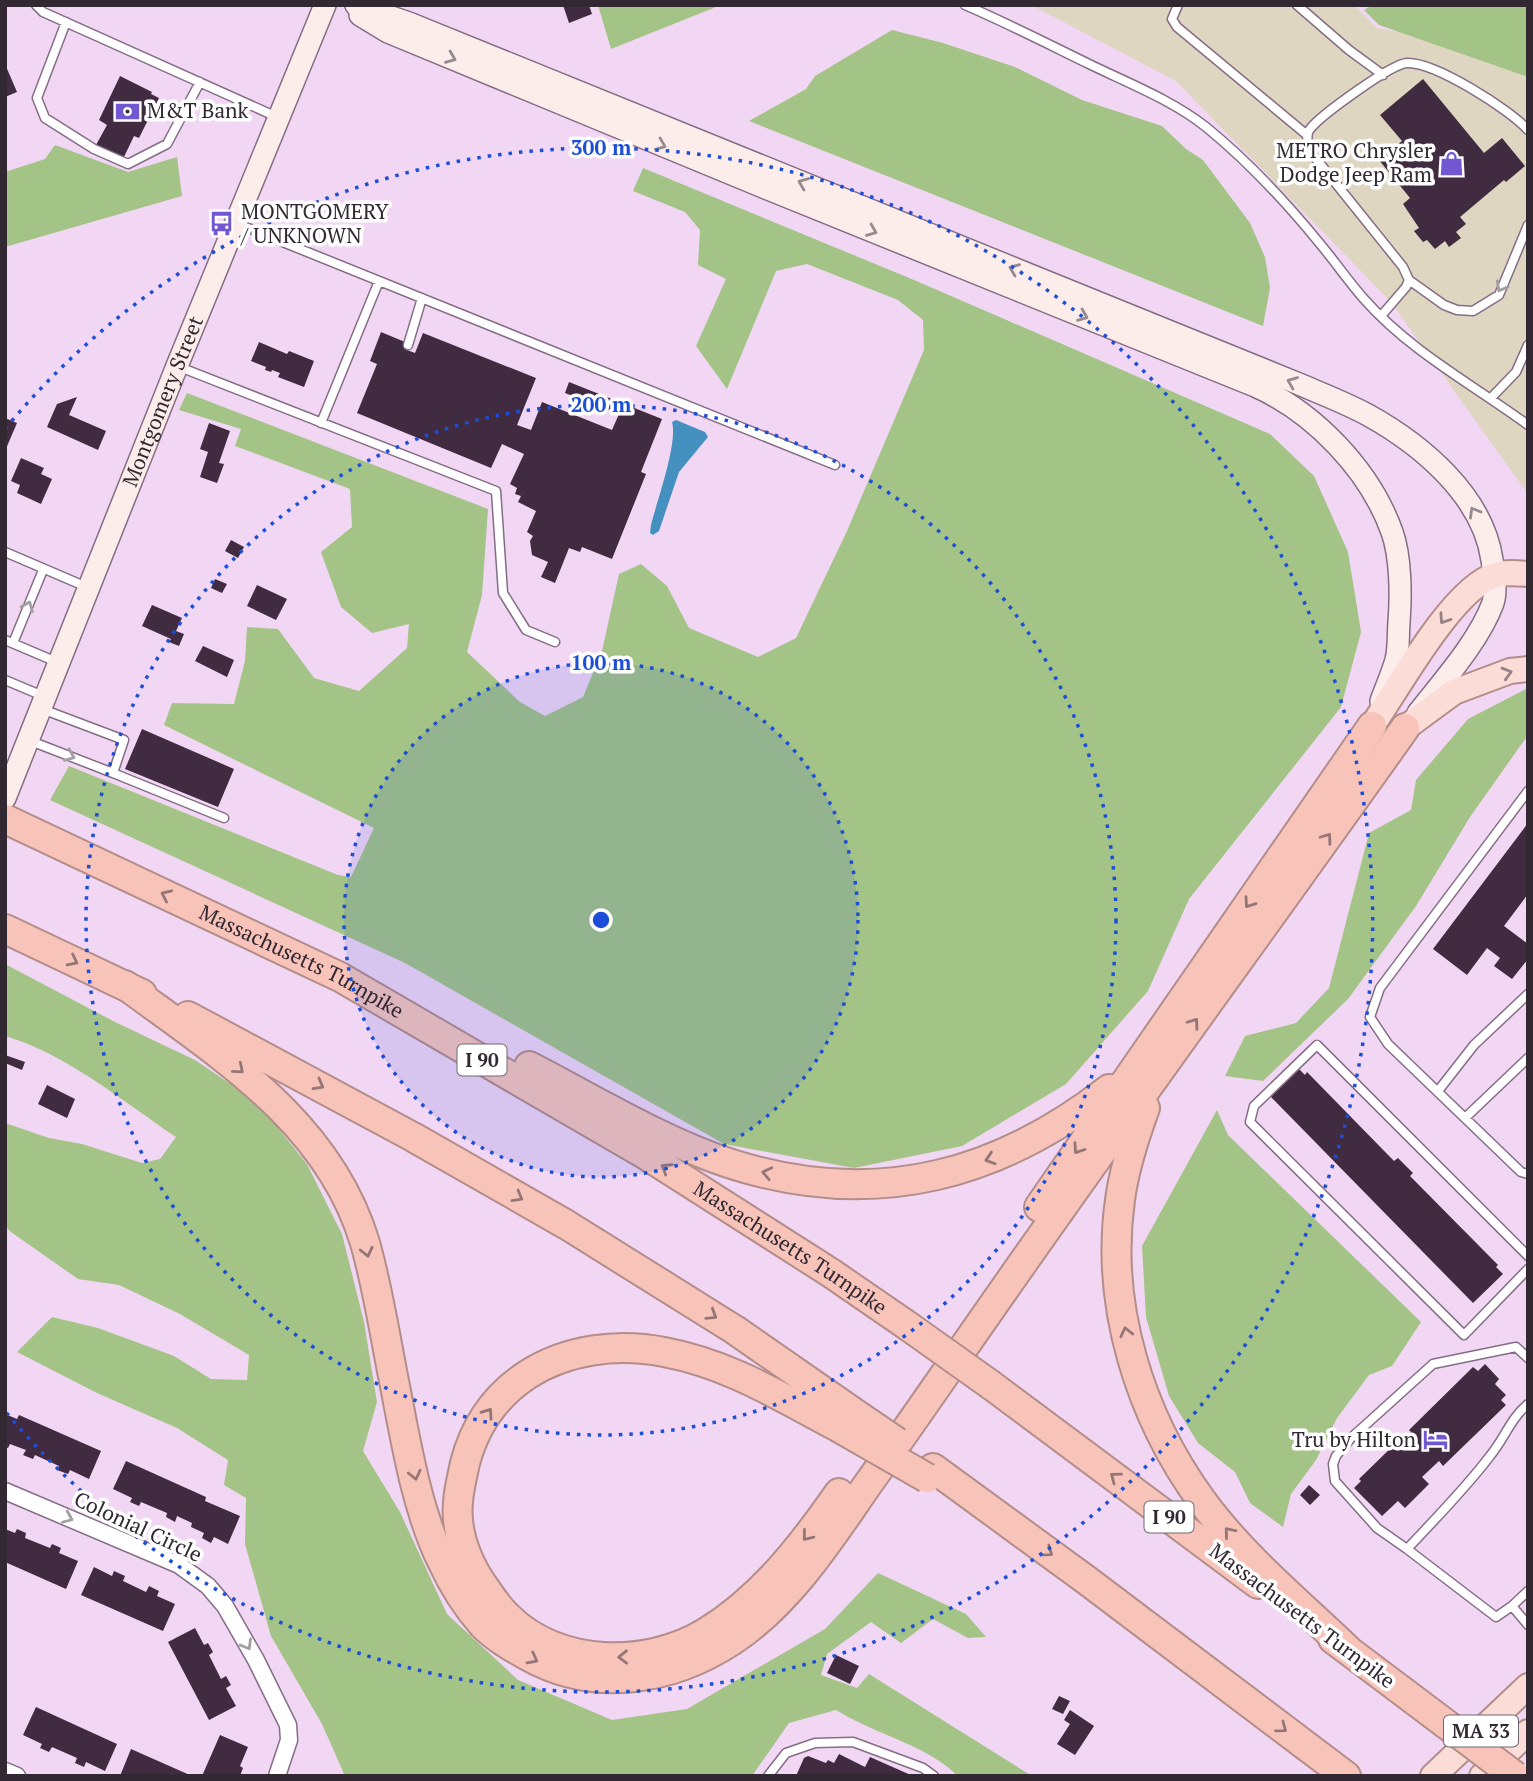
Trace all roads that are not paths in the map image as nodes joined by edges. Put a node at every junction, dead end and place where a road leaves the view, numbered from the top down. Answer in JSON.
{"nodes":[{"id":1,"x":36,"y":5,"type":"edge"},
{"id":2,"x":325,"y":5,"type":"edge"},
{"id":3,"x":343,"y":5,"type":"edge"},
{"id":4,"x":356,"y":5,"type":"edge"},
{"id":5,"x":395,"y":5,"type":"edge"},
{"id":6,"x":965,"y":5,"type":"edge"},
{"id":7,"x":1178,"y":5,"type":"edge"},
{"id":8,"x":1297,"y":5,"type":"edge"},
{"id":9,"x":65,"y":22,"type":"junction"},
{"id":10,"x":409,"y":23,"type":"junction"},
{"id":11,"x":1383,"y":75,"type":"junction"},
{"id":12,"x":200,"y":82,"type":"junction"},
{"id":13,"x":278,"y":118,"type":"junction"},
{"id":14,"x":1528,"y":130,"type":"edge"},
{"id":15,"x":1307,"y":135,"type":"junction"},
{"id":16,"x":236,"y":223,"type":"junction"},
{"id":17,"x":1528,"y":225,"type":"edge"},
{"id":18,"x":1409,"y":280,"type":"junction"},
{"id":19,"x":379,"y":281,"type":"junction"},
{"id":20,"x":422,"y":298,"type":"junction"},
{"id":21,"x":1381,"y":316,"type":"junction"},
{"id":22,"x":408,"y":345,"type":"dead end"},
{"id":23,"x":1528,"y":345,"type":"edge"},
{"id":24,"x":177,"y":366,"type":"junction"},
{"id":25,"x":1492,"y":398,"type":"junction"},
{"id":26,"x":321,"y":423,"type":"junction"},
{"id":27,"x":1528,"y":425,"type":"edge"},
{"id":28,"x":835,"y":465,"type":"dead end"},
{"id":29,"x":5,"y":552,"type":"edge"},
{"id":30,"x":43,"y":570,"type":"junction"},
{"id":31,"x":1528,"y":574,"type":"edge"},
{"id":32,"x":1494,"y":575,"type":"junction"},
{"id":33,"x":89,"y":588,"type":"junction"},
{"id":34,"x":9,"y":641,"type":"edge"},
{"id":35,"x":555,"y":642,"type":"dead end"},
{"id":36,"x":59,"y":663,"type":"junction"},
{"id":37,"x":1528,"y":669,"type":"edge"},
{"id":38,"x":5,"y":680,"type":"edge"},
{"id":39,"x":43,"y":703,"type":"junction"},
{"id":40,"x":1372,"y":726,"type":"junction"},
{"id":41,"x":1405,"y":729,"type":"junction"},
{"id":42,"x":28,"y":740,"type":"junction"},
{"id":43,"x":113,"y":773,"type":"junction"},
{"id":44,"x":1528,"y":791,"type":"edge"},
{"id":45,"x":5,"y":798,"type":"edge"},
{"id":46,"x":224,"y":818,"type":"dead end"},
{"id":47,"x":5,"y":819,"type":"edge"},
{"id":48,"x":8,"y":931,"type":"edge"},
{"id":49,"x":340,"y":977,"type":"junction"},
{"id":50,"x":125,"y":985,"type":"junction"},
{"id":51,"x":1528,"y":994,"type":"edge"},
{"id":52,"x":1528,"y":1058,"type":"edge"},
{"id":53,"x":1143,"y":1076,"type":"junction"},
{"id":54,"x":1438,"y":1091,"type":"junction"},
{"id":55,"x":1465,"y":1118,"type":"junction"},
{"id":56,"x":1528,"y":1174,"type":"edge"},
{"id":57,"x":1528,"y":1256,"type":"edge"},
{"id":58,"x":1528,"y":1269,"type":"edge"},
{"id":59,"x":1528,"y":1358,"type":"edge"},
{"id":60,"x":1528,"y":1404,"type":"edge"},
{"id":61,"x":844,"y":1419,"type":"junction"},
{"id":62,"x":5,"y":1491,"type":"edge"},
{"id":63,"x":1407,"y":1549,"type":"junction"},
{"id":64,"x":1528,"y":1591,"type":"edge"},
{"id":65,"x":1512,"y":1606,"type":"junction"},
{"id":66,"x":1528,"y":1625,"type":"edge"},
{"id":67,"x":1347,"y":1649,"type":"junction"},
{"id":68,"x":1528,"y":1686,"type":"edge"},
{"id":69,"x":1528,"y":1732,"type":"edge"},
{"id":70,"x":5,"y":1771,"type":"edge"},
{"id":71,"x":17,"y":1776,"type":"edge"},
{"id":72,"x":277,"y":1776,"type":"edge"},
{"id":73,"x":768,"y":1776,"type":"edge"},
{"id":74,"x":934,"y":1776,"type":"edge"},
{"id":75,"x":1346,"y":1776,"type":"edge"},
{"id":76,"x":1433,"y":1776,"type":"edge"},
{"id":77,"x":1482,"y":1776,"type":"edge"},
{"id":78,"x":1514,"y":1776,"type":"edge"}],
"edges":[{"from":1,"to":9,"type":"lane"},
{"from":2,"to":13,"type":"main road","name":"Montgomery Street"},
{"from":3,"to":40,"type":"main road","one_way":true},
{"from":4,"to":10,"type":"main road"},
{"from":5,"to":10,"type":"main road"},
{"from":6,"to":21,"type":"lane"},
{"from":7,"to":15,"type":"lane"},
{"from":8,"to":11,"type":"lane"},
{"from":9,"to":12,"type":"lane"},
{"from":9,"to":12,"type":"lane"},
{"from":32,"to":10,"type":"main road","one_way":true},
{"from":11,"to":14,"type":"lane"},
{"from":11,"to":15,"type":"lane"},
{"from":12,"to":13,"type":"lane"},
{"from":13,"to":16,"type":"main road","name":"Montgomery Street"},
{"from":15,"to":18,"type":"lane"},
{"from":16,"to":19,"type":"lane"},
{"from":16,"to":24,"type":"main road","name":"Montgomery Street"},
{"from":17,"to":18,"type":"lane","one_way":true},
{"from":18,"to":21,"type":"lane"},
{"from":19,"to":20,"type":"lane"},
{"from":19,"to":26,"type":"lane"},
{"from":20,"to":22,"type":"lane"},
{"from":20,"to":28,"type":"lane"},
{"from":21,"to":25,"type":"lane"},
{"from":23,"to":25,"type":"lane"},
{"from":24,"to":26,"type":"lane"},
{"from":24,"to":33,"type":"main road","name":"Montgomery Street"},
{"from":25,"to":27,"type":"lane"},
{"from":26,"to":35,"type":"lane"},
{"from":29,"to":30,"type":"lane"},
{"from":30,"to":33,"type":"lane"},
{"from":34,"to":30,"type":"lane","one_way":true},
{"from":31,"to":32,"type":"main road"},
{"from":32,"to":40,"type":"main road","one_way":true},
{"from":32,"to":41,"type":"main road"},
{"from":33,"to":36,"type":"main road","name":"Montgomery Street"},
{"from":34,"to":36,"type":"lane"},
{"from":36,"to":39,"type":"main road","name":"Montgomery Street"},
{"from":41,"to":37,"type":"main road","one_way":true},
{"from":38,"to":39,"type":"lane"},
{"from":39,"to":42,"type":"main road","name":"Montgomery Street"},
{"from":39,"to":43,"type":"lane"},
{"from":40,"to":53,"type":"highway","one_way":true},
{"from":53,"to":41,"type":"highway","one_way":true},
{"from":42,"to":43,"type":"lane","one_way":true},
{"from":42,"to":45,"type":"main road","name":"Montgomery Street"},
{"from":43,"to":46,"type":"lane"},
{"from":44,"to":54,"type":"lane"},
{"from":49,"to":47,"type":"highway","name":"Massachusetts Turnpike","number":"I 90","one_way":true},
{"from":48,"to":50,"type":"highway","one_way":true},
{"from":53,"to":49,"type":"highway","one_way":true},
{"from":67,"to":49,"type":"highway","name":"Massachusetts Turnpike","number":"I 90","one_way":true,"bridge":true},
{"from":50,"to":53,"type":"highway","one_way":true},
{"from":50,"to":61,"type":"highway","one_way":true},
{"from":51,"to":54,"type":"lane"},
{"from":52,"to":55,"type":"lane"},
{"from":53,"to":61,"type":"highway","one_way":true},
{"from":67,"to":53,"type":"highway","one_way":true},
{"from":54,"to":55,"type":"lane"},
{"from":55,"to":56,"type":"lane"},
{"from":57,"to":58,"type":"lane"},
{"from":59,"to":63,"type":"lane"},
{"from":60,"to":63,"type":"lane"},
{"from":61,"to":75,"type":"highway","one_way":true,"bridge":true},
{"from":62,"to":72,"type":"street","name":"Colonial Circle","one_way":true},
{"from":63,"to":65,"type":"lane"},
{"from":64,"to":65,"type":"lane"},
{"from":65,"to":66,"type":"lane"},
{"from":67,"to":78,"type":"highway","name":"Massachusetts Turnpike","number":"I 90","bridge":true},
{"from":68,"to":76,"type":"main road","number":"MA 33"},
{"from":69,"to":77,"type":"main road","number":"MA 33"},
{"from":70,"to":71,"type":"street"},
{"from":73,"to":74,"type":"lane"}]}
